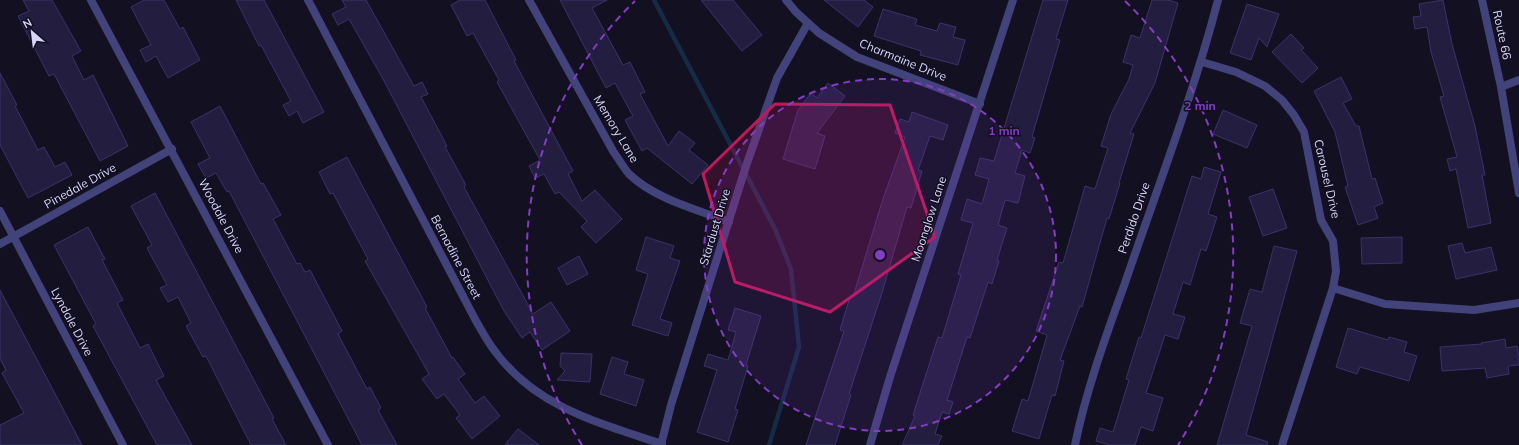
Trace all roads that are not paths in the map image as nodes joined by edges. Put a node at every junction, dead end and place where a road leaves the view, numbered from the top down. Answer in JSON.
{"nodes":[{"id":1,"x":91,"y":0,"type":"edge"},
{"id":2,"x":308,"y":0,"type":"edge"},
{"id":3,"x":528,"y":0,"type":"edge"},
{"id":4,"x":786,"y":0,"type":"edge"},
{"id":5,"x":1013,"y":0,"type":"edge"},
{"id":6,"x":1218,"y":0,"type":"edge"},
{"id":7,"x":1482,"y":0,"type":"edge"},
{"id":8,"x":808,"y":23,"type":"junction"},
{"id":9,"x":1202,"y":62,"type":"junction"},
{"id":10,"x":1519,"y":80,"type":"edge"},
{"id":11,"x":1501,"y":87,"type":"junction"},
{"id":12,"x":980,"y":104,"type":"junction"},
{"id":13,"x":172,"y":149,"type":"junction"},
{"id":14,"x":1519,"y":194,"type":"edge"},
{"id":15,"x":0,"y":211,"type":"edge"},
{"id":16,"x":729,"y":222,"type":"junction"},
{"id":17,"x":13,"y":236,"type":"junction"},
{"id":18,"x":0,"y":244,"type":"edge"},
{"id":19,"x":1333,"y":288,"type":"junction"},
{"id":20,"x":1519,"y":303,"type":"edge"},
{"id":21,"x":661,"y":444,"type":"edge"},
{"id":22,"x":123,"y":445,"type":"edge"},
{"id":23,"x":328,"y":445,"type":"edge"},
{"id":24,"x":870,"y":445,"type":"edge"},
{"id":25,"x":1075,"y":445,"type":"edge"},
{"id":26,"x":1282,"y":445,"type":"edge"}],
"edges":[{"from":1,"to":13,"type":"street","name":"Woodale Drive"},
{"from":2,"to":21,"type":"street","name":"Bernadine Street"},
{"from":3,"to":16,"type":"street","name":"Memory Lane"},
{"from":4,"to":8,"type":"street","name":"Charmaine Drive"},
{"from":5,"to":12,"type":"street","name":"Moonglow Lane"},
{"from":6,"to":9,"type":"street","name":"Perdido Drive"},
{"from":7,"to":11,"type":"street","name":"Route 66"},
{"from":8,"to":12,"type":"street","name":"Charmaine Drive"},
{"from":8,"to":16,"type":"street","name":"Stardust Drive"},
{"from":9,"to":19,"type":"street","name":"Carousel Drive"},
{"from":9,"to":25,"type":"street","name":"Perdido Drive"},
{"from":10,"to":11,"type":"street"},
{"from":11,"to":14,"type":"street","name":"Route 66"},
{"from":12,"to":24,"type":"street","name":"Moonglow Lane"},
{"from":13,"to":17,"type":"street","name":"Pinedale Drive"},
{"from":13,"to":23,"type":"street","name":"Woodale Drive"},
{"from":15,"to":17,"type":"street","name":"Lyndale Drive"},
{"from":16,"to":21,"type":"street","name":"Stardust Drive"},
{"from":17,"to":18,"type":"street","name":"Pinedale Drive"},
{"from":17,"to":22,"type":"street","name":"Lyndale Drive"},
{"from":19,"to":20,"type":"street"},
{"from":19,"to":26,"type":"street","name":"Carousel Drive"}]}
